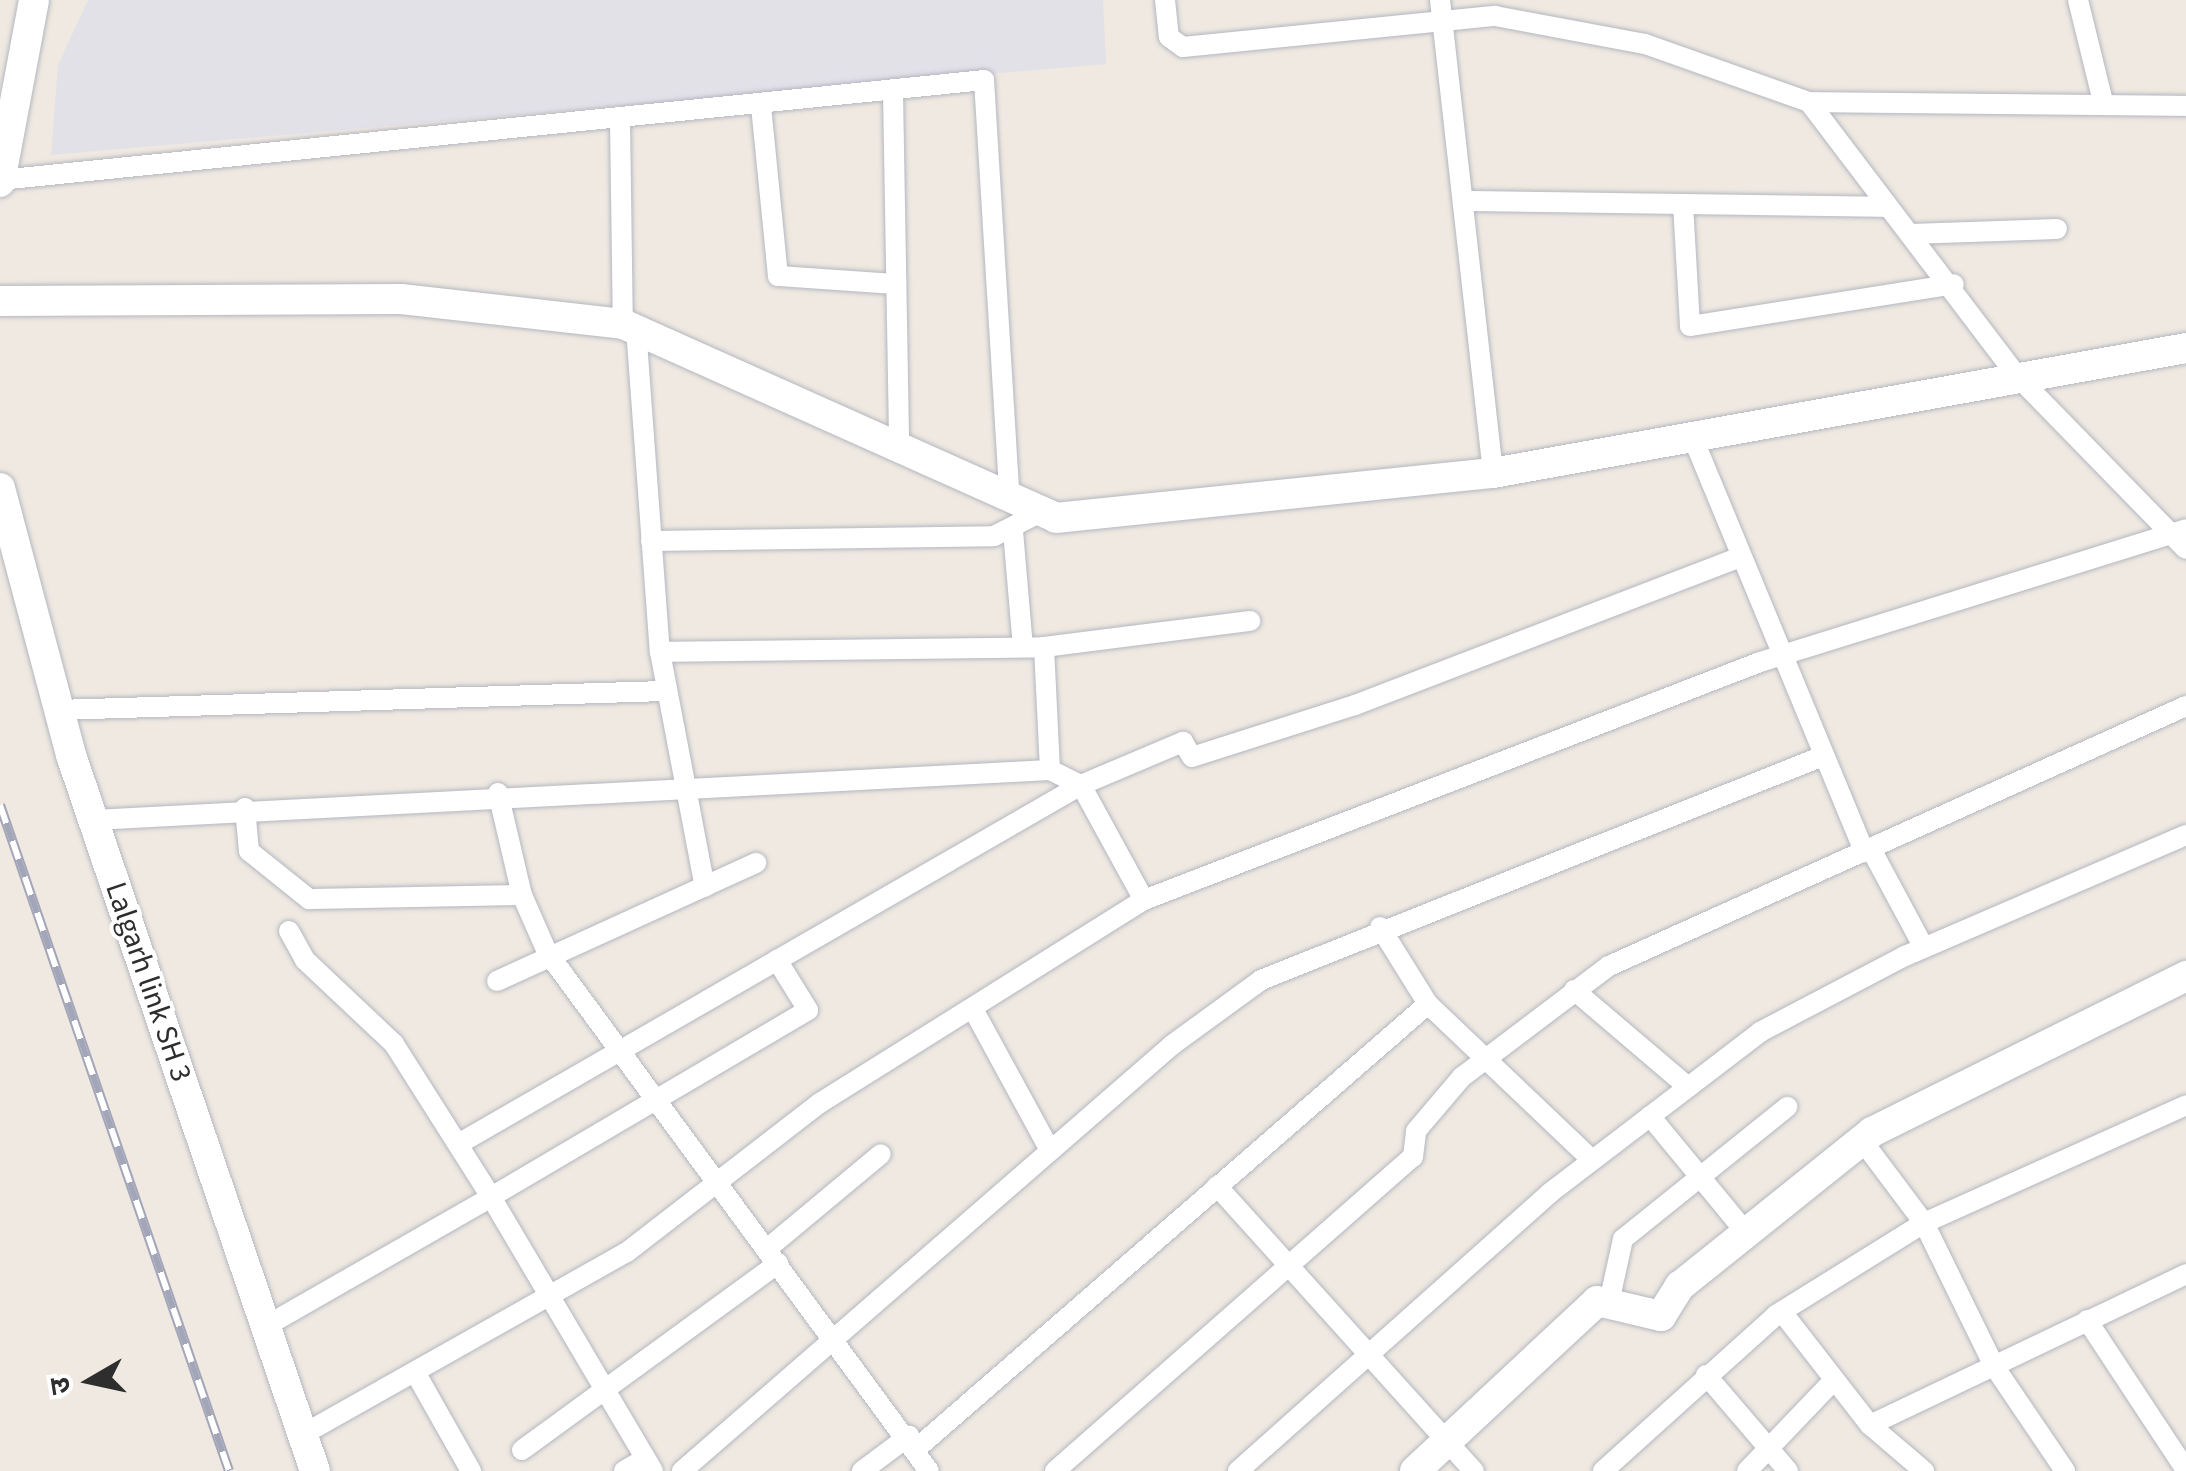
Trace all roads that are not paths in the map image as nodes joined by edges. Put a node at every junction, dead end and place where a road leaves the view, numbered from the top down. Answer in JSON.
{"nodes":[{"id":1,"x":34,"y":0,"type":"edge"},
{"id":2,"x":1165,"y":0,"type":"edge"},
{"id":3,"x":2078,"y":0,"type":"edge"},
{"id":4,"x":1441,"y":10,"type":"edge"},
{"id":5,"x":893,"y":92,"type":"junction"},
{"id":6,"x":1809,"y":102,"type":"junction"},
{"id":7,"x":2103,"y":102,"type":"junction"},
{"id":8,"x":761,"y":106,"type":"junction"},
{"id":9,"x":2186,"y":106,"type":"edge"},
{"id":10,"x":620,"y":120,"type":"junction"},
{"id":11,"x":0,"y":181,"type":"edge"},
{"id":12,"x":1462,"y":200,"type":"junction"},
{"id":13,"x":1683,"y":204,"type":"junction"},
{"id":14,"x":1887,"y":207,"type":"junction"},
{"id":15,"x":2057,"y":229,"type":"dead end"},
{"id":16,"x":1911,"y":234,"type":"junction"},
{"id":17,"x":896,"y":284,"type":"junction"},
{"id":18,"x":1954,"y":284,"type":"junction"},
{"id":19,"x":0,"y":301,"type":"edge"},
{"id":20,"x":629,"y":326,"type":"junction"},
{"id":21,"x":2186,"y":348,"type":"edge"},
{"id":22,"x":2018,"y":377,"type":"junction"},
{"id":23,"x":1695,"y":442,"type":"junction"},
{"id":24,"x":899,"y":446,"type":"junction"},
{"id":25,"x":1493,"y":473,"type":"junction"},
{"id":26,"x":0,"y":488,"type":"edge"},
{"id":27,"x":1019,"y":515,"type":"junction"},
{"id":28,"x":2181,"y":537,"type":"edge"},
{"id":29,"x":650,"y":541,"type":"junction"},
{"id":30,"x":1741,"y":556,"type":"junction"},
{"id":31,"x":1250,"y":621,"type":"dead end"},
{"id":32,"x":1033,"y":647,"type":"junction"},
{"id":33,"x":660,"y":652,"type":"junction"},
{"id":34,"x":1781,"y":656,"type":"junction"},
{"id":35,"x":666,"y":691,"type":"junction"},
{"id":36,"x":2186,"y":706,"type":"edge"},
{"id":37,"x":57,"y":710,"type":"junction"},
{"id":38,"x":1823,"y":756,"type":"junction"},
{"id":39,"x":1050,"y":770,"type":"junction"},
{"id":40,"x":1081,"y":786,"type":"junction"},
{"id":41,"x":682,"y":788,"type":"junction"},
{"id":42,"x":498,"y":793,"type":"junction"},
{"id":43,"x":245,"y":808,"type":"junction"},
{"id":44,"x":94,"y":820,"type":"junction"},
{"id":45,"x":2186,"y":835,"type":"edge"},
{"id":46,"x":1867,"y":851,"type":"junction"},
{"id":47,"x":756,"y":863,"type":"dead end"},
{"id":48,"x":705,"y":887,"type":"junction"},
{"id":49,"x":522,"y":895,"type":"junction"},
{"id":50,"x":1144,"y":900,"type":"junction"},
{"id":51,"x":1380,"y":927,"type":"junction"},
{"id":52,"x":289,"y":931,"type":"dead end"},
{"id":53,"x":1924,"y":948,"type":"junction"},
{"id":54,"x":547,"y":952,"type":"junction"},
{"id":55,"x":777,"y":960,"type":"junction"},
{"id":56,"x":2186,"y":976,"type":"edge"},
{"id":57,"x":497,"y":982,"type":"dead end"},
{"id":58,"x":1574,"y":990,"type":"junction"},
{"id":59,"x":1428,"y":1004,"type":"junction"},
{"id":60,"x":973,"y":1009,"type":"junction"},
{"id":61,"x":619,"y":1049,"type":"junction"},
{"id":62,"x":1486,"y":1058,"type":"junction"},
{"id":63,"x":1688,"y":1087,"type":"junction"},
{"id":64,"x":656,"y":1095,"type":"junction"},
{"id":65,"x":2186,"y":1105,"type":"edge"},
{"id":66,"x":1787,"y":1107,"type":"dead end"},
{"id":67,"x":1650,"y":1116,"type":"junction"},
{"id":68,"x":1861,"y":1139,"type":"junction"},
{"id":69,"x":460,"y":1142,"type":"junction"},
{"id":70,"x":1050,"y":1150,"type":"junction"},
{"id":71,"x":881,"y":1154,"type":"dead end"},
{"id":72,"x":1592,"y":1160,"type":"junction"},
{"id":73,"x":1700,"y":1178,"type":"junction"},
{"id":74,"x":720,"y":1180,"type":"junction"},
{"id":75,"x":1217,"y":1186,"type":"junction"},
{"id":76,"x":492,"y":1197,"type":"junction"},
{"id":77,"x":1924,"y":1223,"type":"junction"},
{"id":78,"x":1748,"y":1235,"type":"junction"},
{"id":79,"x":772,"y":1256,"type":"junction"},
{"id":80,"x":1290,"y":1264,"type":"junction"},
{"id":81,"x":2186,"y":1274,"type":"edge"},
{"id":82,"x":550,"y":1297,"type":"junction"},
{"id":83,"x":1610,"y":1298,"type":"junction"},
{"id":84,"x":1782,"y":1312,"type":"junction"},
{"id":85,"x":2087,"y":1320,"type":"junction"},
{"id":86,"x":266,"y":1326,"type":"junction"},
{"id":87,"x":834,"y":1337,"type":"junction"},
{"id":88,"x":1368,"y":1354,"type":"junction"},
{"id":89,"x":1994,"y":1366,"type":"junction"},
{"id":90,"x":415,"y":1372,"type":"junction"},
{"id":91,"x":1706,"y":1375,"type":"junction"},
{"id":92,"x":1833,"y":1381,"type":"junction"},
{"id":93,"x":607,"y":1396,"type":"junction"},
{"id":94,"x":1870,"y":1425,"type":"junction"},
{"id":95,"x":302,"y":1434,"type":"junction"},
{"id":96,"x":1447,"y":1441,"type":"junction"},
{"id":97,"x":913,"y":1442,"type":"junction"},
{"id":98,"x":1769,"y":1447,"type":"junction"},
{"id":99,"x":522,"y":1450,"type":"dead end"},
{"id":100,"x":649,"y":1465,"type":"edge"},
{"id":101,"x":2186,"y":1470,"type":"edge"},
{"id":102,"x":316,"y":1471,"type":"edge"},
{"id":103,"x":471,"y":1471,"type":"edge"},
{"id":104,"x":624,"y":1471,"type":"edge"},
{"id":105,"x":682,"y":1471,"type":"edge"},
{"id":106,"x":862,"y":1471,"type":"edge"},
{"id":107,"x":930,"y":1471,"type":"edge"},
{"id":108,"x":1055,"y":1471,"type":"edge"},
{"id":109,"x":1238,"y":1471,"type":"edge"},
{"id":110,"x":1415,"y":1471,"type":"edge"},
{"id":111,"x":1474,"y":1471,"type":"edge"},
{"id":112,"x":1603,"y":1471,"type":"edge"},
{"id":113,"x":1747,"y":1471,"type":"edge"},
{"id":114,"x":1788,"y":1471,"type":"edge"},
{"id":115,"x":1924,"y":1471,"type":"edge"},
{"id":116,"x":2066,"y":1471,"type":"edge"}],
"edges":[{"from":1,"to":11,"type":"street"},
{"from":2,"to":4,"type":"street"},
{"from":3,"to":7,"type":"street"},
{"from":4,"to":6,"type":"street"},
{"from":4,"to":12,"type":"street"},
{"from":5,"to":8,"type":"street"},
{"from":5,"to":17,"type":"street"},
{"from":5,"to":27,"type":"street"},
{"from":6,"to":7,"type":"street"},
{"from":6,"to":14,"type":"street"},
{"from":7,"to":9,"type":"street"},
{"from":8,"to":10,"type":"street"},
{"from":8,"to":17,"type":"street"},
{"from":10,"to":11,"type":"street"},
{"from":10,"to":20,"type":"street"},
{"from":12,"to":13,"type":"street"},
{"from":12,"to":25,"type":"street"},
{"from":13,"to":14,"type":"street"},
{"from":13,"to":18,"type":"street"},
{"from":14,"to":16,"type":"street"},
{"from":15,"to":16,"type":"street"},
{"from":16,"to":18,"type":"street"},
{"from":17,"to":24,"type":"street"},
{"from":18,"to":22,"type":"street"},
{"from":19,"to":20,"type":"street"},
{"from":20,"to":24,"type":"street"},
{"from":20,"to":29,"type":"street"},
{"from":21,"to":22,"type":"street"},
{"from":22,"to":23,"type":"street"},
{"from":22,"to":28,"type":"street"},
{"from":23,"to":25,"type":"street"},
{"from":23,"to":30,"type":"street"},
{"from":24,"to":27,"type":"street"},
{"from":25,"to":27,"type":"street"},
{"from":26,"to":37,"type":"street","name":"Lalgarh link SH 3"},
{"from":27,"to":29,"type":"street"},
{"from":27,"to":32,"type":"street"},
{"from":28,"to":34,"type":"street"},
{"from":29,"to":33,"type":"street"},
{"from":30,"to":34,"type":"street"},
{"from":30,"to":40,"type":"street"},
{"from":31,"to":32,"type":"street"},
{"from":32,"to":33,"type":"street"},
{"from":32,"to":39,"type":"street"},
{"from":33,"to":35,"type":"street"},
{"from":34,"to":38,"type":"street"},
{"from":34,"to":50,"type":"street"},
{"from":35,"to":37,"type":"street"},
{"from":35,"to":41,"type":"street"},
{"from":36,"to":46,"type":"street"},
{"from":37,"to":44,"type":"street","name":"Lalgarh link SH 3"},
{"from":38,"to":46,"type":"street"},
{"from":38,"to":51,"type":"street"},
{"from":39,"to":40,"type":"street"},
{"from":39,"to":41,"type":"street"},
{"from":40,"to":50,"type":"street"},
{"from":40,"to":55,"type":"street"},
{"from":41,"to":42,"type":"street"},
{"from":41,"to":48,"type":"street"},
{"from":42,"to":43,"type":"street"},
{"from":42,"to":49,"type":"street"},
{"from":43,"to":44,"type":"street"},
{"from":43,"to":49,"type":"street"},
{"from":44,"to":86,"type":"street","name":"Lalgarh link SH 3"},
{"from":45,"to":53,"type":"street"},
{"from":46,"to":53,"type":"street"},
{"from":46,"to":58,"type":"street"},
{"from":47,"to":48,"type":"street"},
{"from":48,"to":54,"type":"street"},
{"from":49,"to":54,"type":"street"},
{"from":50,"to":60,"type":"street"},
{"from":51,"to":59,"type":"street"},
{"from":51,"to":70,"type":"street"},
{"from":52,"to":69,"type":"street"},
{"from":53,"to":63,"type":"street"},
{"from":54,"to":57,"type":"street"},
{"from":54,"to":61,"type":"street"},
{"from":55,"to":61,"type":"street"},
{"from":55,"to":64,"type":"street"},
{"from":56,"to":68,"type":"street"},
{"from":58,"to":62,"type":"street"},
{"from":58,"to":63,"type":"street"},
{"from":59,"to":62,"type":"street"},
{"from":59,"to":75,"type":"street"},
{"from":60,"to":70,"type":"street"},
{"from":60,"to":74,"type":"street"},
{"from":61,"to":64,"type":"street"},
{"from":61,"to":69,"type":"street"},
{"from":62,"to":72,"type":"street"},
{"from":62,"to":80,"type":"street"},
{"from":63,"to":67,"type":"street"},
{"from":64,"to":74,"type":"street"},
{"from":64,"to":76,"type":"street"},
{"from":65,"to":77,"type":"street"},
{"from":66,"to":73,"type":"street"},
{"from":67,"to":72,"type":"street"},
{"from":67,"to":73,"type":"street"},
{"from":68,"to":77,"type":"street"},
{"from":68,"to":78,"type":"street"},
{"from":69,"to":76,"type":"street"},
{"from":70,"to":87,"type":"street"},
{"from":71,"to":79,"type":"street"},
{"from":72,"to":88,"type":"street"},
{"from":73,"to":78,"type":"street"},
{"from":73,"to":83,"type":"street"},
{"from":74,"to":79,"type":"street"},
{"from":74,"to":82,"type":"street"},
{"from":75,"to":80,"type":"street"},
{"from":75,"to":97,"type":"street"},
{"from":76,"to":82,"type":"street"},
{"from":76,"to":86,"type":"street"},
{"from":77,"to":84,"type":"street"},
{"from":77,"to":89,"type":"street"},
{"from":78,"to":83,"type":"street"},
{"from":79,"to":87,"type":"street"},
{"from":79,"to":93,"type":"street"},
{"from":80,"to":88,"type":"street"},
{"from":80,"to":108,"type":"street"},
{"from":81,"to":85,"type":"street"},
{"from":82,"to":90,"type":"street"},
{"from":82,"to":93,"type":"street"},
{"from":83,"to":96,"type":"street"},
{"from":84,"to":91,"type":"street"},
{"from":84,"to":92,"type":"street"},
{"from":85,"to":89,"type":"street"},
{"from":85,"to":101,"type":"street"},
{"from":86,"to":95,"type":"street","name":"Lalgarh link SH 3"},
{"from":87,"to":97,"type":"street"},
{"from":87,"to":105,"type":"street"},
{"from":88,"to":96,"type":"street"},
{"from":88,"to":109,"type":"street"},
{"from":89,"to":94,"type":"street"},
{"from":89,"to":116,"type":"street"},
{"from":90,"to":95,"type":"street"},
{"from":90,"to":103,"type":"street"},
{"from":91,"to":98,"type":"street"},
{"from":91,"to":112,"type":"street"},
{"from":92,"to":94,"type":"street"},
{"from":92,"to":98,"type":"street"},
{"from":93,"to":99,"type":"street"},
{"from":93,"to":100,"type":"street"},
{"from":94,"to":115,"type":"street"},
{"from":95,"to":102,"type":"street","name":"Lalgarh link SH 3"},
{"from":96,"to":110,"type":"street"},
{"from":96,"to":111,"type":"street"},
{"from":97,"to":106,"type":"street"},
{"from":97,"to":107,"type":"street"},
{"from":98,"to":113,"type":"street"},
{"from":98,"to":114,"type":"street"},
{"from":100,"to":104,"type":"street"}]}
